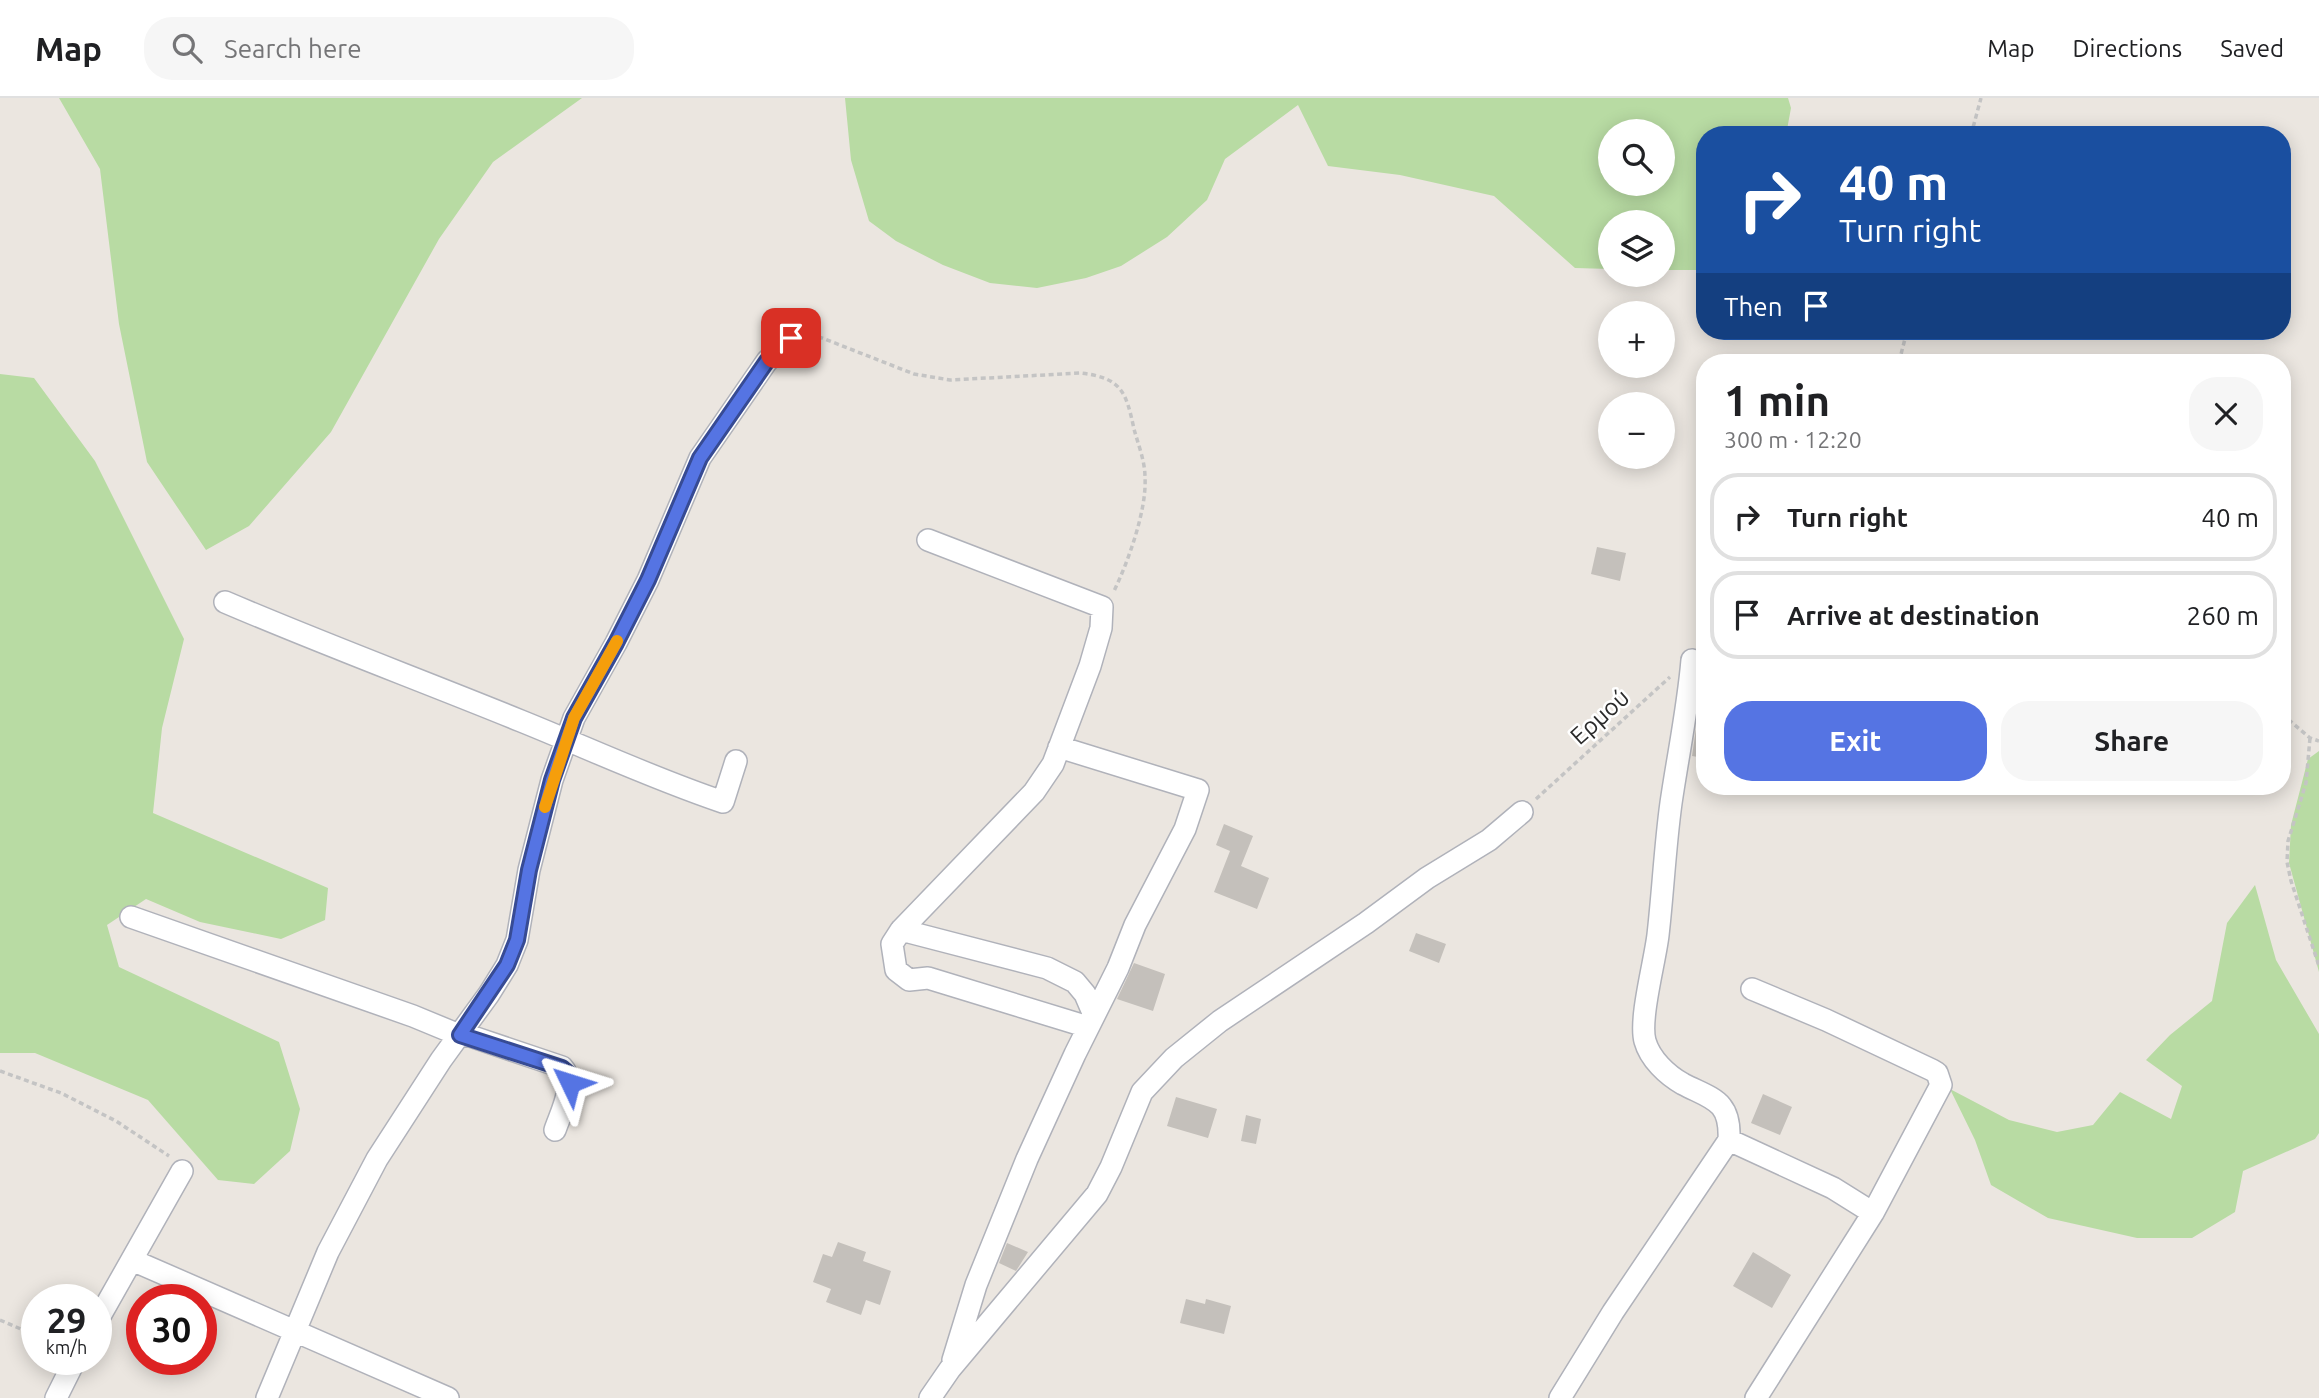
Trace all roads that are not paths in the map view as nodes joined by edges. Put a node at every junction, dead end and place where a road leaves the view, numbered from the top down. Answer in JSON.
{"nodes":[{"id":1,"x":791,"y":338,"type":"road end"},
{"id":2,"x":928,"y":540,"type":"dead end"},
{"id":3,"x":225,"y":602,"type":"dead end"},
{"id":4,"x":1692,"y":660,"type":"road end"},
{"id":5,"x":566,"y":740,"type":"junction"},
{"id":6,"x":1059,"y":747,"type":"junction"},
{"id":7,"x":736,"y":761,"type":"dead end"},
{"id":8,"x":1522,"y":812,"type":"road end"},
{"id":9,"x":131,"y":917,"type":"dead end"},
{"id":10,"x":901,"y":930,"type":"junction"},
{"id":11,"x":1752,"y":989,"type":"dead end"},
{"id":12,"x":1091,"y":1021,"type":"junction"},
{"id":13,"x":460,"y":1035,"type":"junction"},
{"id":14,"x":555,"y":1130,"type":"dead end"},
{"id":15,"x":1729,"y":1140,"type":"junction"},
{"id":16,"x":182,"y":1171,"type":"road end"},
{"id":17,"x":1872,"y":1213,"type":"junction"},
{"id":18,"x":132,"y":1260,"type":"junction"},
{"id":19,"x":112,"y":1295,"type":"edge"},
{"id":20,"x":294,"y":1329,"type":"junction"},
{"id":21,"x":950,"y":1369,"type":"junction"},
{"id":22,"x":68,"y":1375,"type":"edge"},
{"id":23,"x":56,"y":1398,"type":"edge"},
{"id":24,"x":267,"y":1398,"type":"edge"},
{"id":25,"x":448,"y":1398,"type":"edge"},
{"id":26,"x":930,"y":1398,"type":"edge"},
{"id":27,"x":1560,"y":1398,"type":"edge"},
{"id":28,"x":1756,"y":1398,"type":"edge"}],
"edges":[{"from":1,"to":5,"type":"street"},
{"from":2,"to":6,"type":"street"},
{"from":3,"to":5,"type":"street"},
{"from":4,"to":15,"type":"street"},
{"from":5,"to":7,"type":"street"},
{"from":5,"to":13,"type":"street"},
{"from":6,"to":10,"type":"street"},
{"from":6,"to":12,"type":"street"},
{"from":8,"to":21,"type":"street"},
{"from":9,"to":13,"type":"street"},
{"from":10,"to":12,"type":"street"},
{"from":10,"to":12,"type":"street"},
{"from":11,"to":17,"type":"street"},
{"from":12,"to":21,"type":"street"},
{"from":13,"to":14,"type":"street"},
{"from":13,"to":20,"type":"street"},
{"from":15,"to":17,"type":"street"},
{"from":15,"to":27,"type":"street"},
{"from":16,"to":18,"type":"street"},
{"from":17,"to":28,"type":"street"},
{"from":18,"to":19,"type":"street"},
{"from":18,"to":20,"type":"street"},
{"from":20,"to":24,"type":"street"},
{"from":20,"to":25,"type":"street"},
{"from":21,"to":26,"type":"street"},
{"from":22,"to":23,"type":"street"}]}
